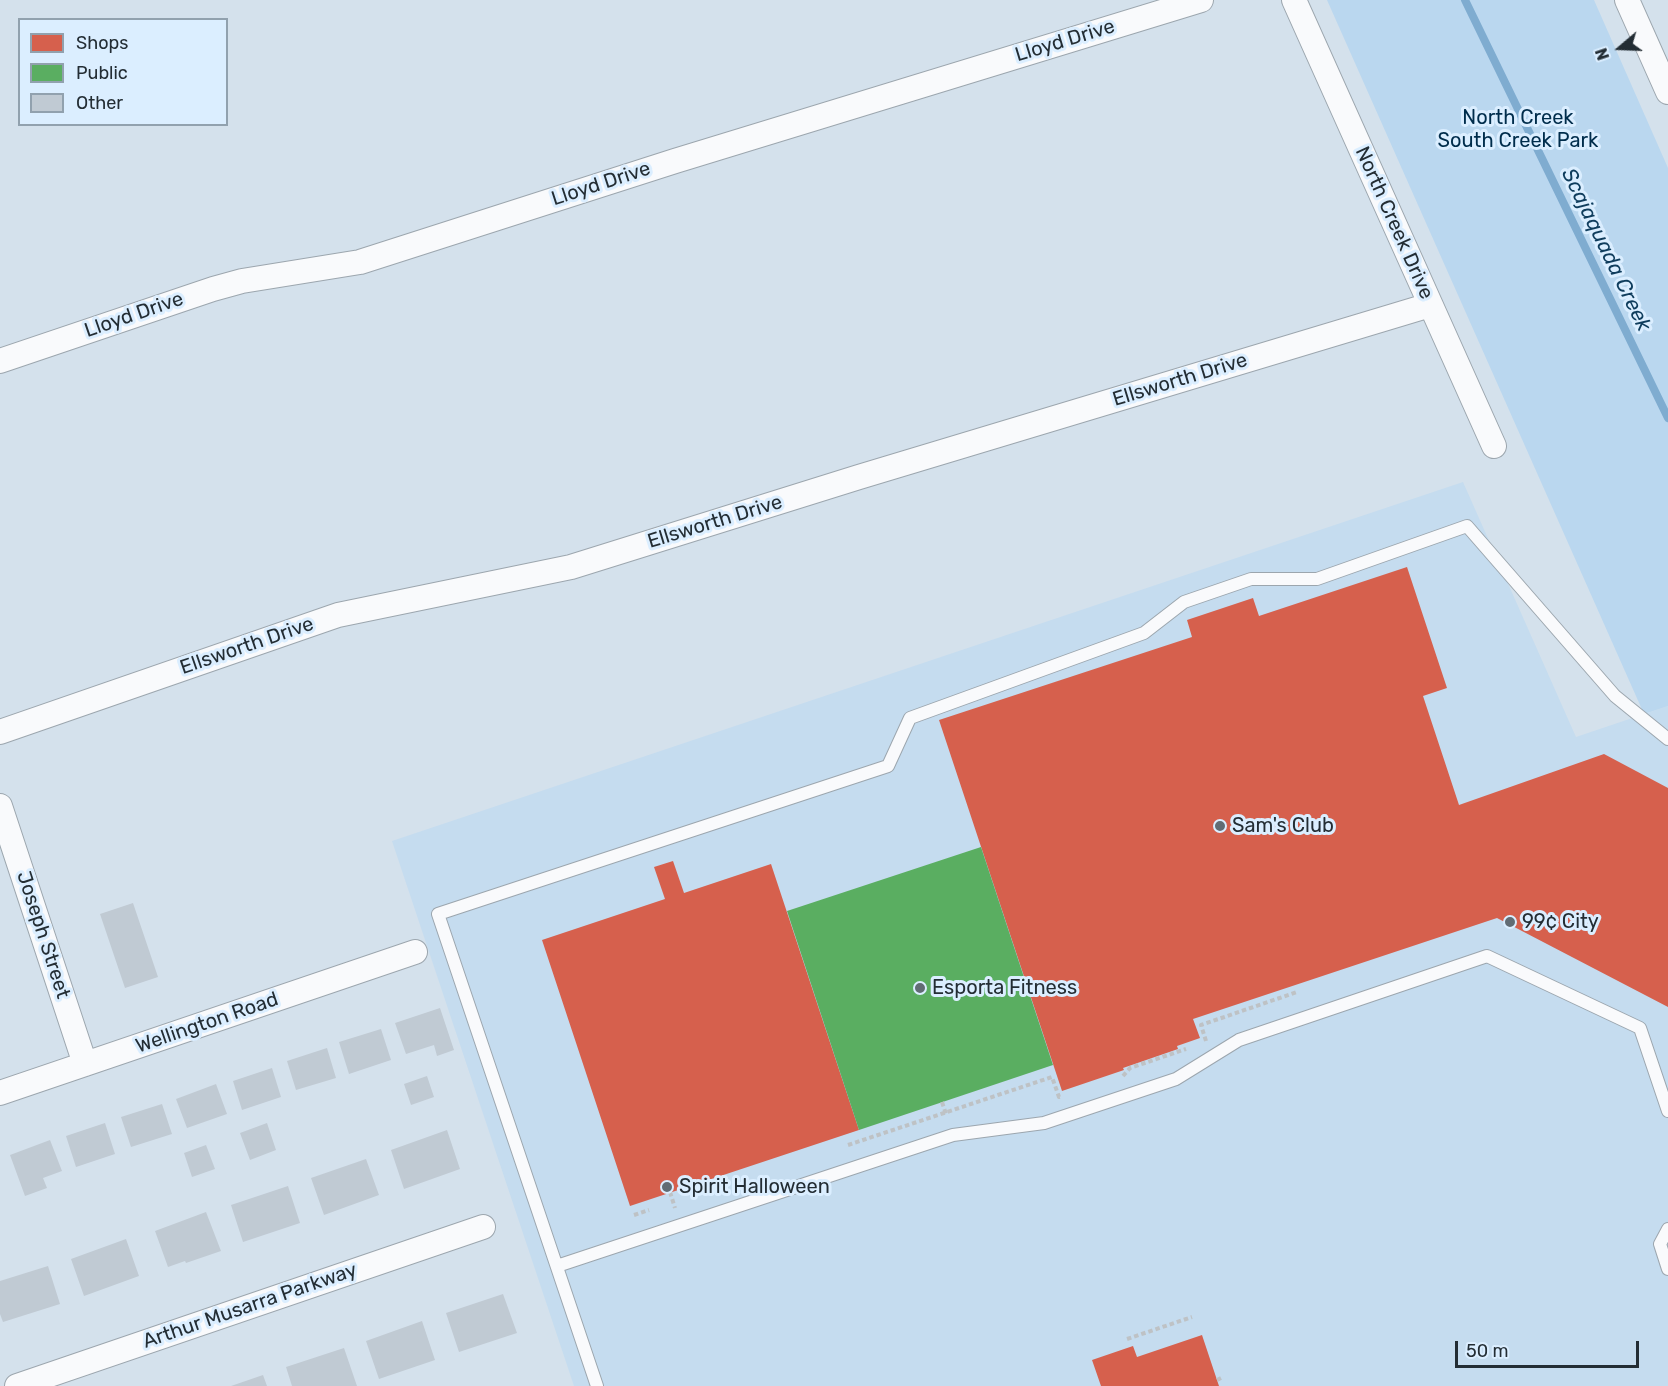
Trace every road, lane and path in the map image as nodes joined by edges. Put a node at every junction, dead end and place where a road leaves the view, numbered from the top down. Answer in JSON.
{"nodes":[{"id":1,"x":1201,"y":0,"type":"edge"},
{"id":2,"x":1294,"y":0,"type":"edge"},
{"id":3,"x":1627,"y":0,"type":"edge"},
{"id":4,"x":1668,"y":92,"type":"edge"},
{"id":5,"x":1430,"y":305,"type":"junction"},
{"id":6,"x":0,"y":361,"type":"edge"},
{"id":7,"x":1494,"y":446,"type":"dead end"},
{"id":8,"x":0,"y":732,"type":"edge"},
{"id":9,"x":1668,"y":739,"type":"edge"},
{"id":10,"x":0,"y":806,"type":"edge"},
{"id":11,"x":415,"y":952,"type":"dead end"},
{"id":12,"x":1297,"y":992,"type":"dead end"},
{"id":13,"x":86,"y":1064,"type":"junction"},
{"id":14,"x":1116,"y":1078,"type":"dead end"},
{"id":15,"x":0,"y":1093,"type":"edge"},
{"id":16,"x":1069,"y":1094,"type":"dead end"},
{"id":17,"x":942,"y":1102,"type":"dead end"},
{"id":18,"x":1668,"y":1111,"type":"edge"},
{"id":19,"x":946,"y":1115,"type":"junction"},
{"id":20,"x":848,"y":1145,"type":"dead end"},
{"id":21,"x":670,"y":1192,"type":"dead end"},
{"id":22,"x":675,"y":1208,"type":"dead end"},
{"id":23,"x":649,"y":1210,"type":"dead end"},
{"id":24,"x":634,"y":1215,"type":"dead end"},
{"id":25,"x":483,"y":1227,"type":"dead end"},
{"id":26,"x":1668,"y":1229,"type":"edge"},
{"id":27,"x":557,"y":1266,"type":"junction"},
{"id":28,"x":1668,"y":1269,"type":"edge"},
{"id":29,"x":1192,"y":1317,"type":"dead end"},
{"id":30,"x":1127,"y":1339,"type":"dead end"},
{"id":31,"x":17,"y":1386,"type":"edge"},
{"id":32,"x":597,"y":1386,"type":"edge"}],
"edges":[{"from":1,"to":6,"type":"street","name":"Lloyd Drive"},
{"from":2,"to":5,"type":"street","name":"North Creek Drive"},
{"from":3,"to":4,"type":"street"},
{"from":5,"to":7,"type":"street","name":"North Creek Drive"},
{"from":5,"to":8,"type":"street","name":"Ellsworth Drive"},
{"from":9,"to":27,"type":"lane"},
{"from":10,"to":13,"type":"street","name":"Joseph Street"},
{"from":11,"to":13,"type":"street","name":"Wellington Road"},
{"from":12,"to":14,"type":"path"},
{"from":13,"to":15,"type":"street","name":"Wellington Road"},
{"from":16,"to":19,"type":"path"},
{"from":17,"to":19,"type":"path"},
{"from":18,"to":27,"type":"lane"},
{"from":19,"to":20,"type":"path"},
{"from":21,"to":22,"type":"path"},
{"from":23,"to":24,"type":"path"},
{"from":25,"to":31,"type":"street","name":"Arthur Musarra Parkway"},
{"from":26,"to":28,"type":"lane"},
{"from":27,"to":32,"type":"lane"},
{"from":29,"to":30,"type":"path"}]}
